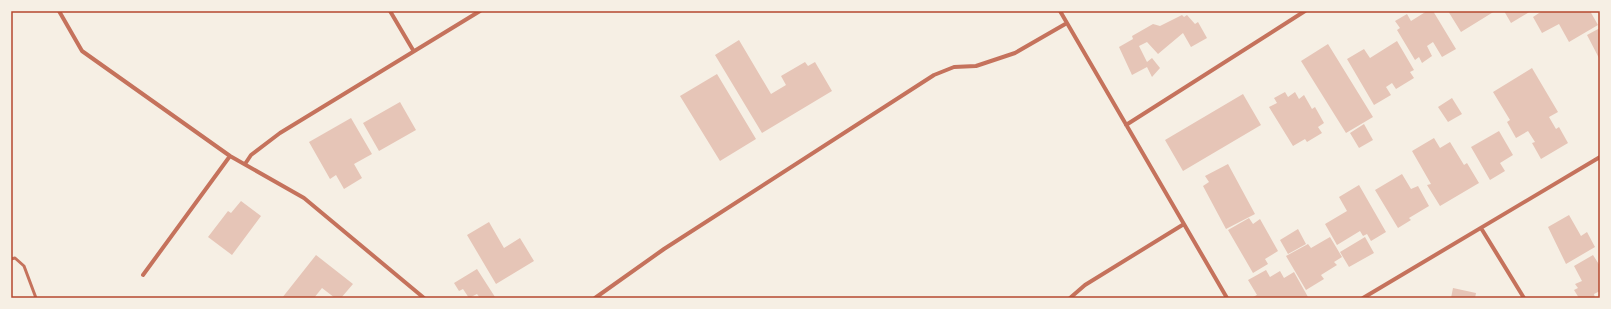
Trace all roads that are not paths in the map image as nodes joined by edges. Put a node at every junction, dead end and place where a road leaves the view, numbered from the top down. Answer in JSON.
{"nodes":[{"id":1,"x":59,"y":11,"type":"edge"},
{"id":2,"x":390,"y":11,"type":"edge"},
{"id":3,"x":480,"y":11,"type":"edge"},
{"id":4,"x":1060,"y":11,"type":"edge"},
{"id":5,"x":1305,"y":11,"type":"edge"},
{"id":6,"x":1067,"y":23,"type":"junction"},
{"id":7,"x":413,"y":50,"type":"junction"},
{"id":8,"x":1126,"y":125,"type":"junction"},
{"id":9,"x":230,"y":156,"type":"junction"},
{"id":10,"x":1600,"y":157,"type":"edge"},
{"id":11,"x":245,"y":164,"type":"junction"},
{"id":12,"x":1184,"y":224,"type":"junction"},
{"id":13,"x":1481,"y":228,"type":"junction"},
{"id":14,"x":11,"y":259,"type":"edge"},
{"id":15,"x":143,"y":275,"type":"dead end"},
{"id":16,"x":36,"y":298,"type":"edge"},
{"id":17,"x":424,"y":298,"type":"edge"},
{"id":18,"x":595,"y":298,"type":"edge"},
{"id":19,"x":1070,"y":298,"type":"edge"},
{"id":20,"x":1228,"y":298,"type":"edge"},
{"id":21,"x":1363,"y":298,"type":"edge"},
{"id":22,"x":1524,"y":298,"type":"edge"}],
"edges":[{"from":1,"to":9,"type":"street"},
{"from":2,"to":7,"type":"street"},
{"from":3,"to":7,"type":"street"},
{"from":4,"to":6,"type":"street"},
{"from":5,"to":8,"type":"street"},
{"from":6,"to":8,"type":"street"},
{"from":6,"to":18,"type":"street"},
{"from":7,"to":11,"type":"street"},
{"from":8,"to":12,"type":"street"},
{"from":9,"to":11,"type":"street"},
{"from":9,"to":15,"type":"street"},
{"from":10,"to":13,"type":"street"},
{"from":11,"to":17,"type":"street"},
{"from":12,"to":19,"type":"street"},
{"from":12,"to":20,"type":"street"},
{"from":13,"to":21,"type":"street"},
{"from":13,"to":22,"type":"street"},
{"from":14,"to":16,"type":"lane"}]}
